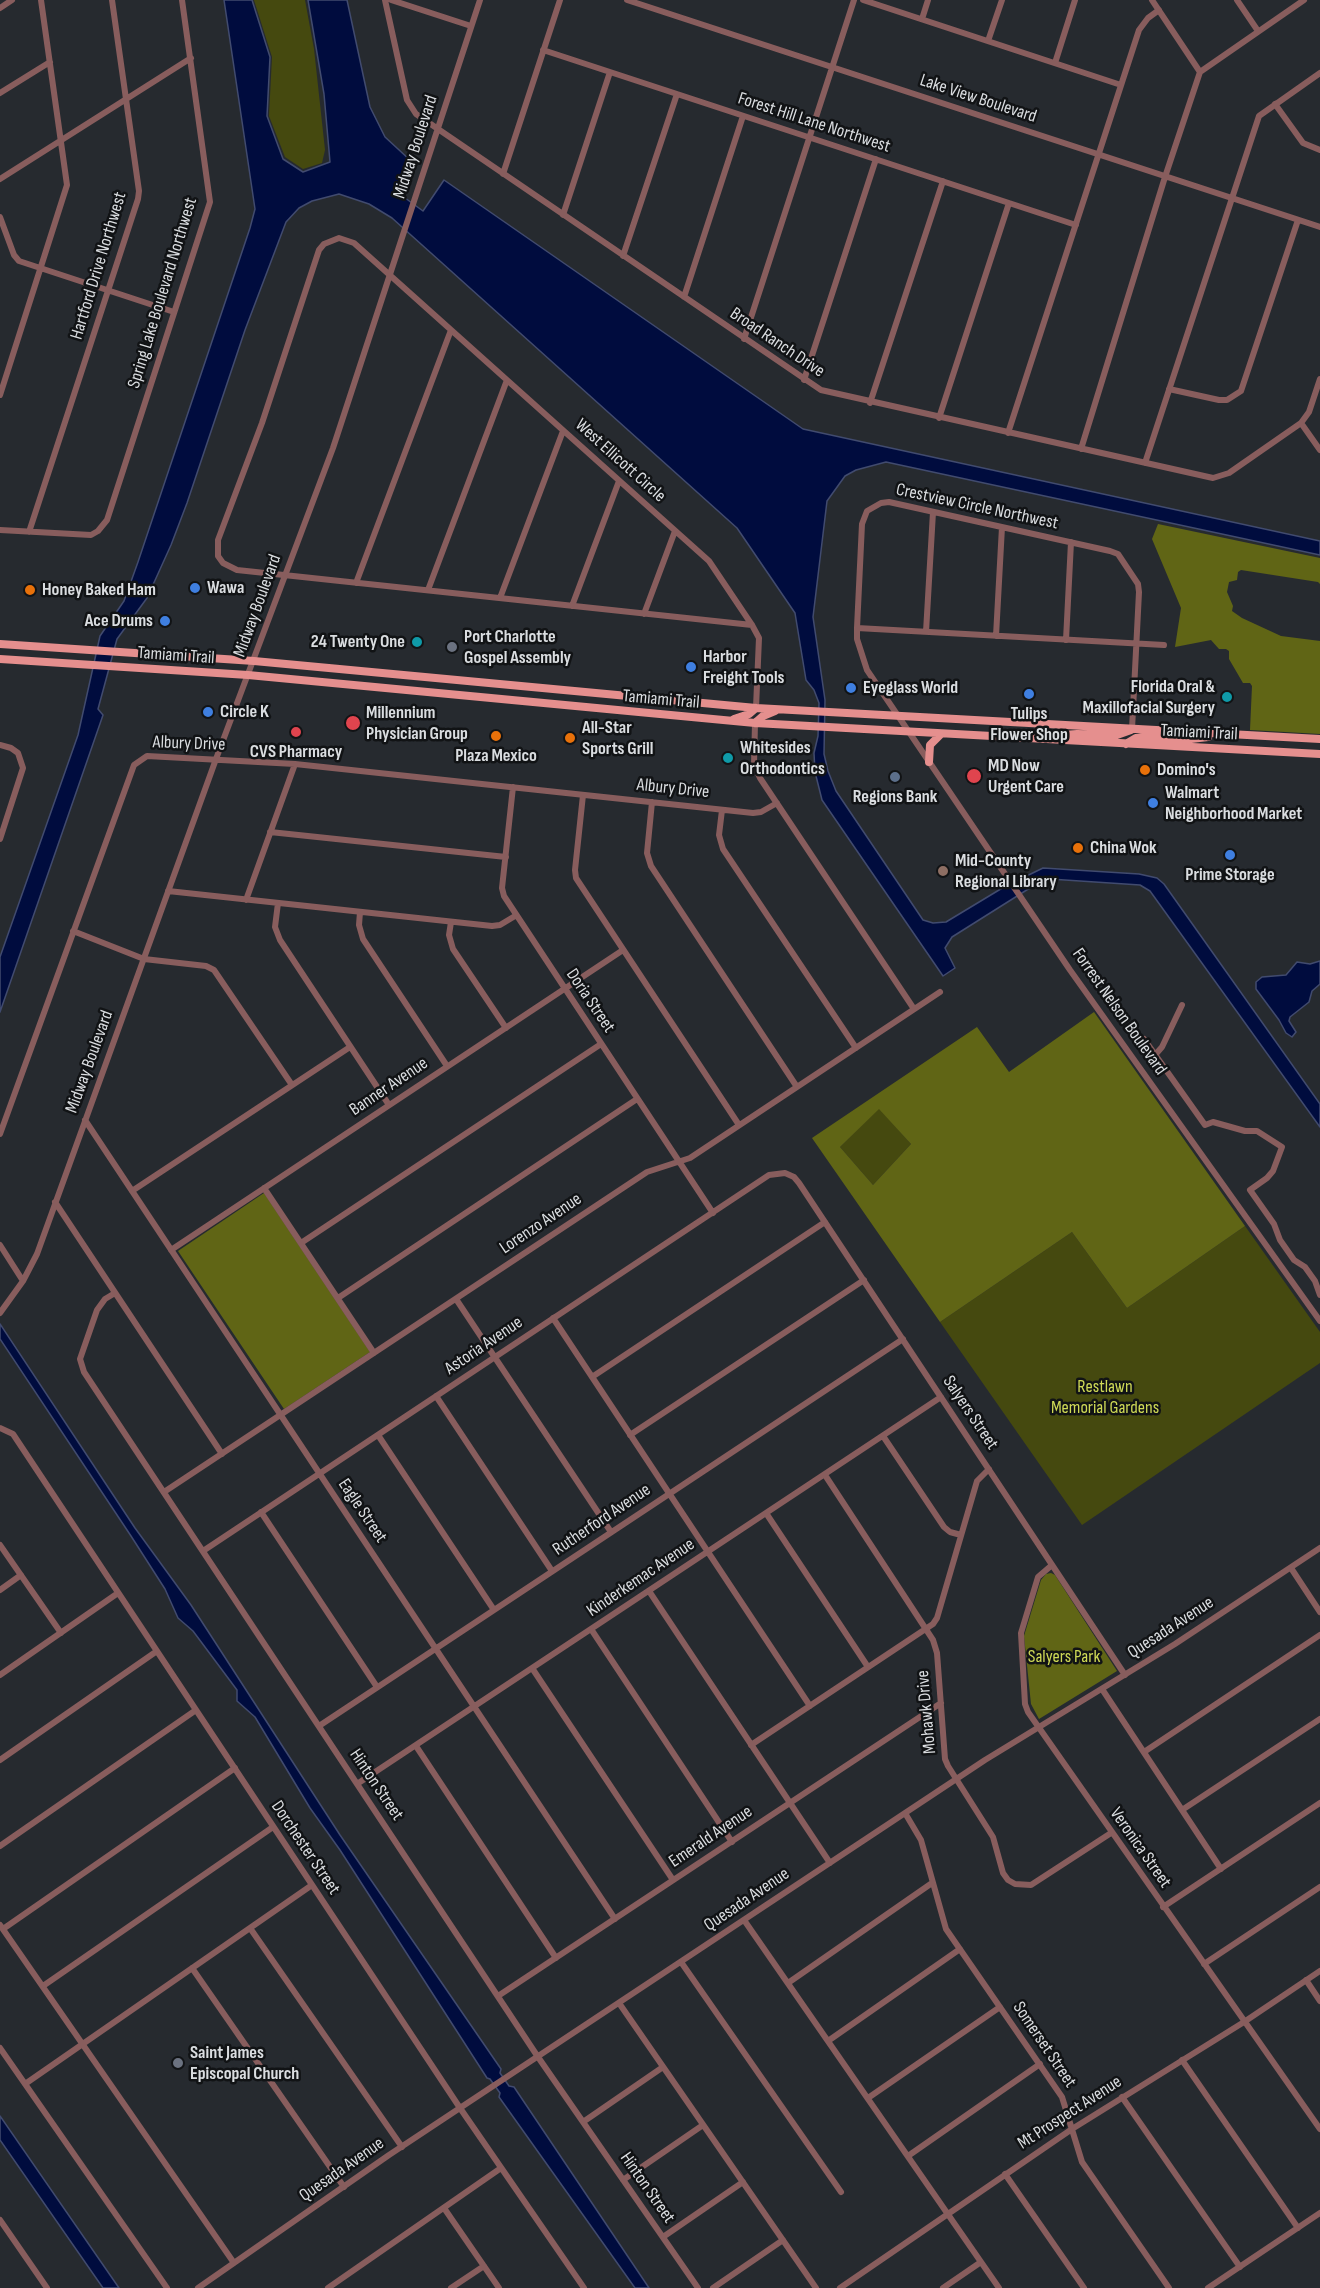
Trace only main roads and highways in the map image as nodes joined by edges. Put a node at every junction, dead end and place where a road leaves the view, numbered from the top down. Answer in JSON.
{"nodes":[{"id":1,"x":0,"y":644,"type":"edge"},
{"id":2,"x":0,"y":658,"type":"edge"},
{"id":3,"x":756,"y":708,"type":"junction"},
{"id":4,"x":779,"y":710,"type":"junction"},
{"id":5,"x":724,"y":721,"type":"junction"},
{"id":6,"x":755,"y":723,"type":"junction"},
{"id":7,"x":1132,"y":729,"type":"junction"},
{"id":8,"x":940,"y":734,"type":"junction"},
{"id":9,"x":1228,"y":734,"type":"junction"},
{"id":10,"x":1020,"y":738,"type":"junction"},
{"id":11,"x":1320,"y":739,"type":"edge"},
{"id":12,"x":1126,"y":744,"type":"junction"},
{"id":13,"x":1320,"y":754,"type":"edge"},
{"id":14,"x":929,"y":762,"type":"road end"}],
"edges":[{"from":1,"to":3,"type":"main road","name":"Tamiami Trail"},
{"from":2,"to":5,"type":"main road","name":"Tamiami Trail"},
{"from":3,"to":4,"type":"main road","name":"Tamiami Trail"},
{"from":3,"to":5,"type":"main road"},
{"from":4,"to":6,"type":"main road"},
{"from":4,"to":7,"type":"main road","name":"Tamiami Trail"},
{"from":5,"to":6,"type":"main road","name":"Tamiami Trail"},
{"from":6,"to":8,"type":"main road","name":"Tamiami Trail"},
{"from":7,"to":9,"type":"main road","name":"Tamiami Trail"},
{"from":7,"to":10,"type":"main road"},
{"from":8,"to":10,"type":"main road","name":"Tamiami Trail"},
{"from":8,"to":14,"type":"main road"},
{"from":9,"to":11,"type":"main road","name":"Tamiami Trail"},
{"from":9,"to":12,"type":"main road"},
{"from":10,"to":12,"type":"main road","name":"Tamiami Trail"},
{"from":12,"to":13,"type":"main road","name":"Tamiami Trail"}]}
